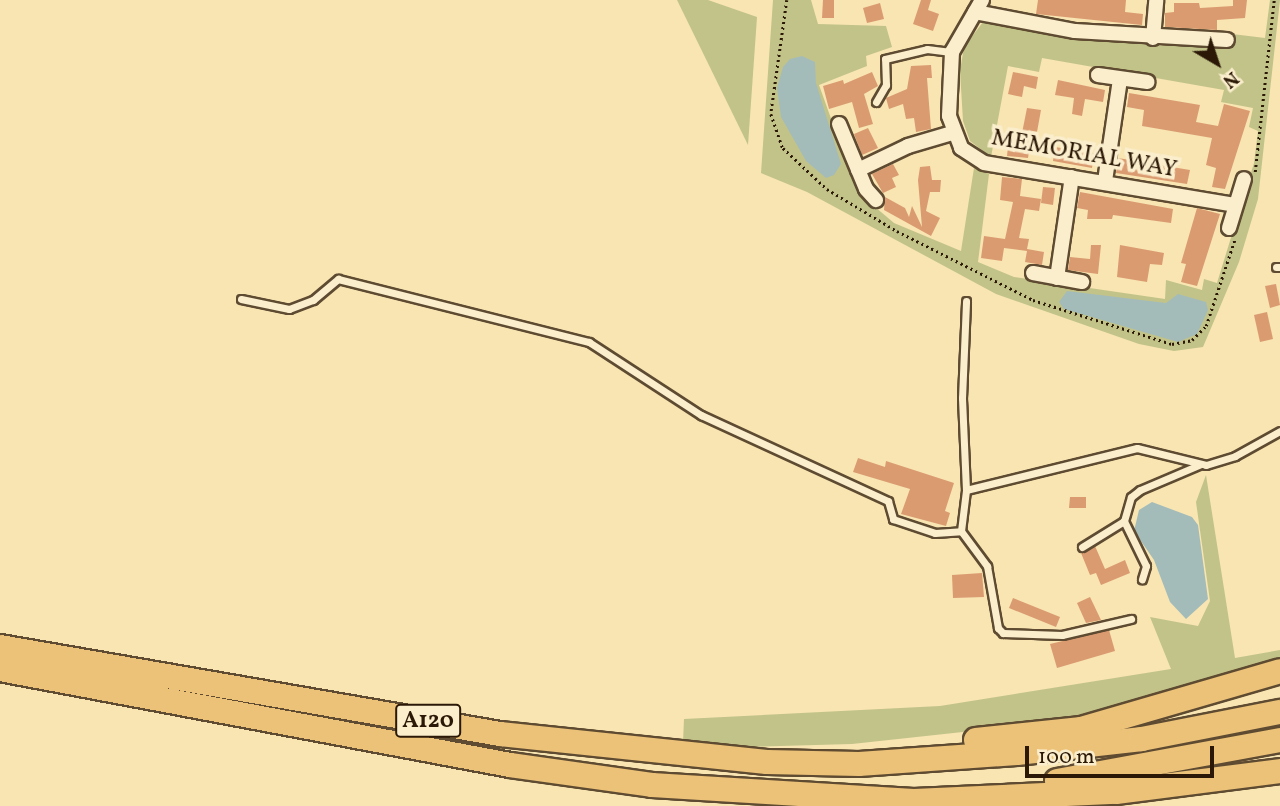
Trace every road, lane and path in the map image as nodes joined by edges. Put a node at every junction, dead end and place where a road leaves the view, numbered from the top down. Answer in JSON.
{"nodes":[{"id":1,"x":787,"y":0,"type":"edge"},
{"id":2,"x":1156,"y":0,"type":"edge"},
{"id":3,"x":1274,"y":0,"type":"edge"},
{"id":4,"x":979,"y":6,"type":"edge"},
{"id":5,"x":1153,"y":38,"type":"junction"},
{"id":6,"x":1227,"y":40,"type":"dead end"},
{"id":7,"x":952,"y":52,"type":"junction"},
{"id":8,"x":1098,"y":75,"type":"dead end"},
{"id":9,"x":1120,"y":79,"type":"junction"},
{"id":10,"x":1148,"y":82,"type":"dead end"},
{"id":11,"x":876,"y":102,"type":"dead end"},
{"id":12,"x":839,"y":124,"type":"dead end"},
{"id":13,"x":952,"y":133,"type":"junction"},
{"id":14,"x":858,"y":170,"type":"junction"},
{"id":15,"x":1072,"y":177,"type":"junction"},
{"id":16,"x":1248,"y":179,"type":"joint"},
{"id":17,"x":1105,"y":181,"type":"junction"},
{"id":18,"x":876,"y":200,"type":"dead end"},
{"id":19,"x":1236,"y":205,"type":"junction"},
{"id":20,"x":1234,"y":227,"type":"joint"},
{"id":21,"x":1033,"y":273,"type":"dead end"},
{"id":22,"x":1057,"y":278,"type":"junction"},
{"id":23,"x":1082,"y":282,"type":"dead end"},
{"id":24,"x":241,"y":299,"type":"dead end"},
{"id":25,"x":966,"y":301,"type":"dead end"},
{"id":26,"x":1280,"y":431,"type":"edge"},
{"id":27,"x":1200,"y":465,"type":"junction"},
{"id":28,"x":966,"y":490,"type":"junction"},
{"id":29,"x":1124,"y":521,"type":"junction"},
{"id":30,"x":961,"y":531,"type":"junction"},
{"id":31,"x":1082,"y":547,"type":"dead end"},
{"id":32,"x":1142,"y":579,"type":"dead end"},
{"id":33,"x":1131,"y":619,"type":"dead end"},
{"id":34,"x":0,"y":647,"type":"edge"},
{"id":35,"x":0,"y":669,"type":"edge"},
{"id":36,"x":1280,"y":671,"type":"edge"},
{"id":37,"x":1280,"y":712,"type":"edge"},
{"id":38,"x":1280,"y":740,"type":"edge"},
{"id":39,"x":859,"y":764,"type":"junction"},
{"id":40,"x":1280,"y":771,"type":"edge"},
{"id":41,"x":836,"y":798,"type":"junction"}],
"edges":[{"from":1,"to":20,"type":"path"},
{"from":2,"to":5,"type":"street"},
{"from":3,"to":16,"type":"path"},
{"from":4,"to":5,"type":"street"},
{"from":4,"to":7,"type":"street"},
{"from":5,"to":6,"type":"street"},
{"from":7,"to":11,"type":"lane"},
{"from":7,"to":13,"type":"street"},
{"from":8,"to":9,"type":"street"},
{"from":9,"to":10,"type":"street"},
{"from":9,"to":17,"type":"street"},
{"from":12,"to":14,"type":"street"},
{"from":13,"to":14,"type":"street"},
{"from":13,"to":15,"type":"street","name":"MEMORIAL WAY"},
{"from":14,"to":18,"type":"street"},
{"from":15,"to":17,"type":"street","name":"MEMORIAL WAY"},
{"from":15,"to":22,"type":"street"},
{"from":16,"to":19,"type":"street"},
{"from":17,"to":19,"type":"street","name":"MEMORIAL WAY"},
{"from":19,"to":20,"type":"street"},
{"from":21,"to":22,"type":"street"},
{"from":22,"to":23,"type":"street"},
{"from":24,"to":30,"type":"lane"},
{"from":25,"to":28,"type":"lane"},
{"from":26,"to":27,"type":"lane"},
{"from":27,"to":28,"type":"lane"},
{"from":27,"to":29,"type":"lane"},
{"from":28,"to":30,"type":"lane"},
{"from":29,"to":31,"type":"lane"},
{"from":29,"to":32,"type":"lane"},
{"from":30,"to":33,"type":"lane"},
{"from":34,"to":39,"type":"highway","number":"A120"},
{"from":35,"to":41,"type":"highway","number":"A120"},
{"from":36,"to":39,"type":"highway","number":"A120"},
{"from":37,"to":39,"type":"highway","number":"A120"},
{"from":38,"to":41,"type":"highway","number":"A120"},
{"from":40,"to":41,"type":"highway","number":"A120"}]}
